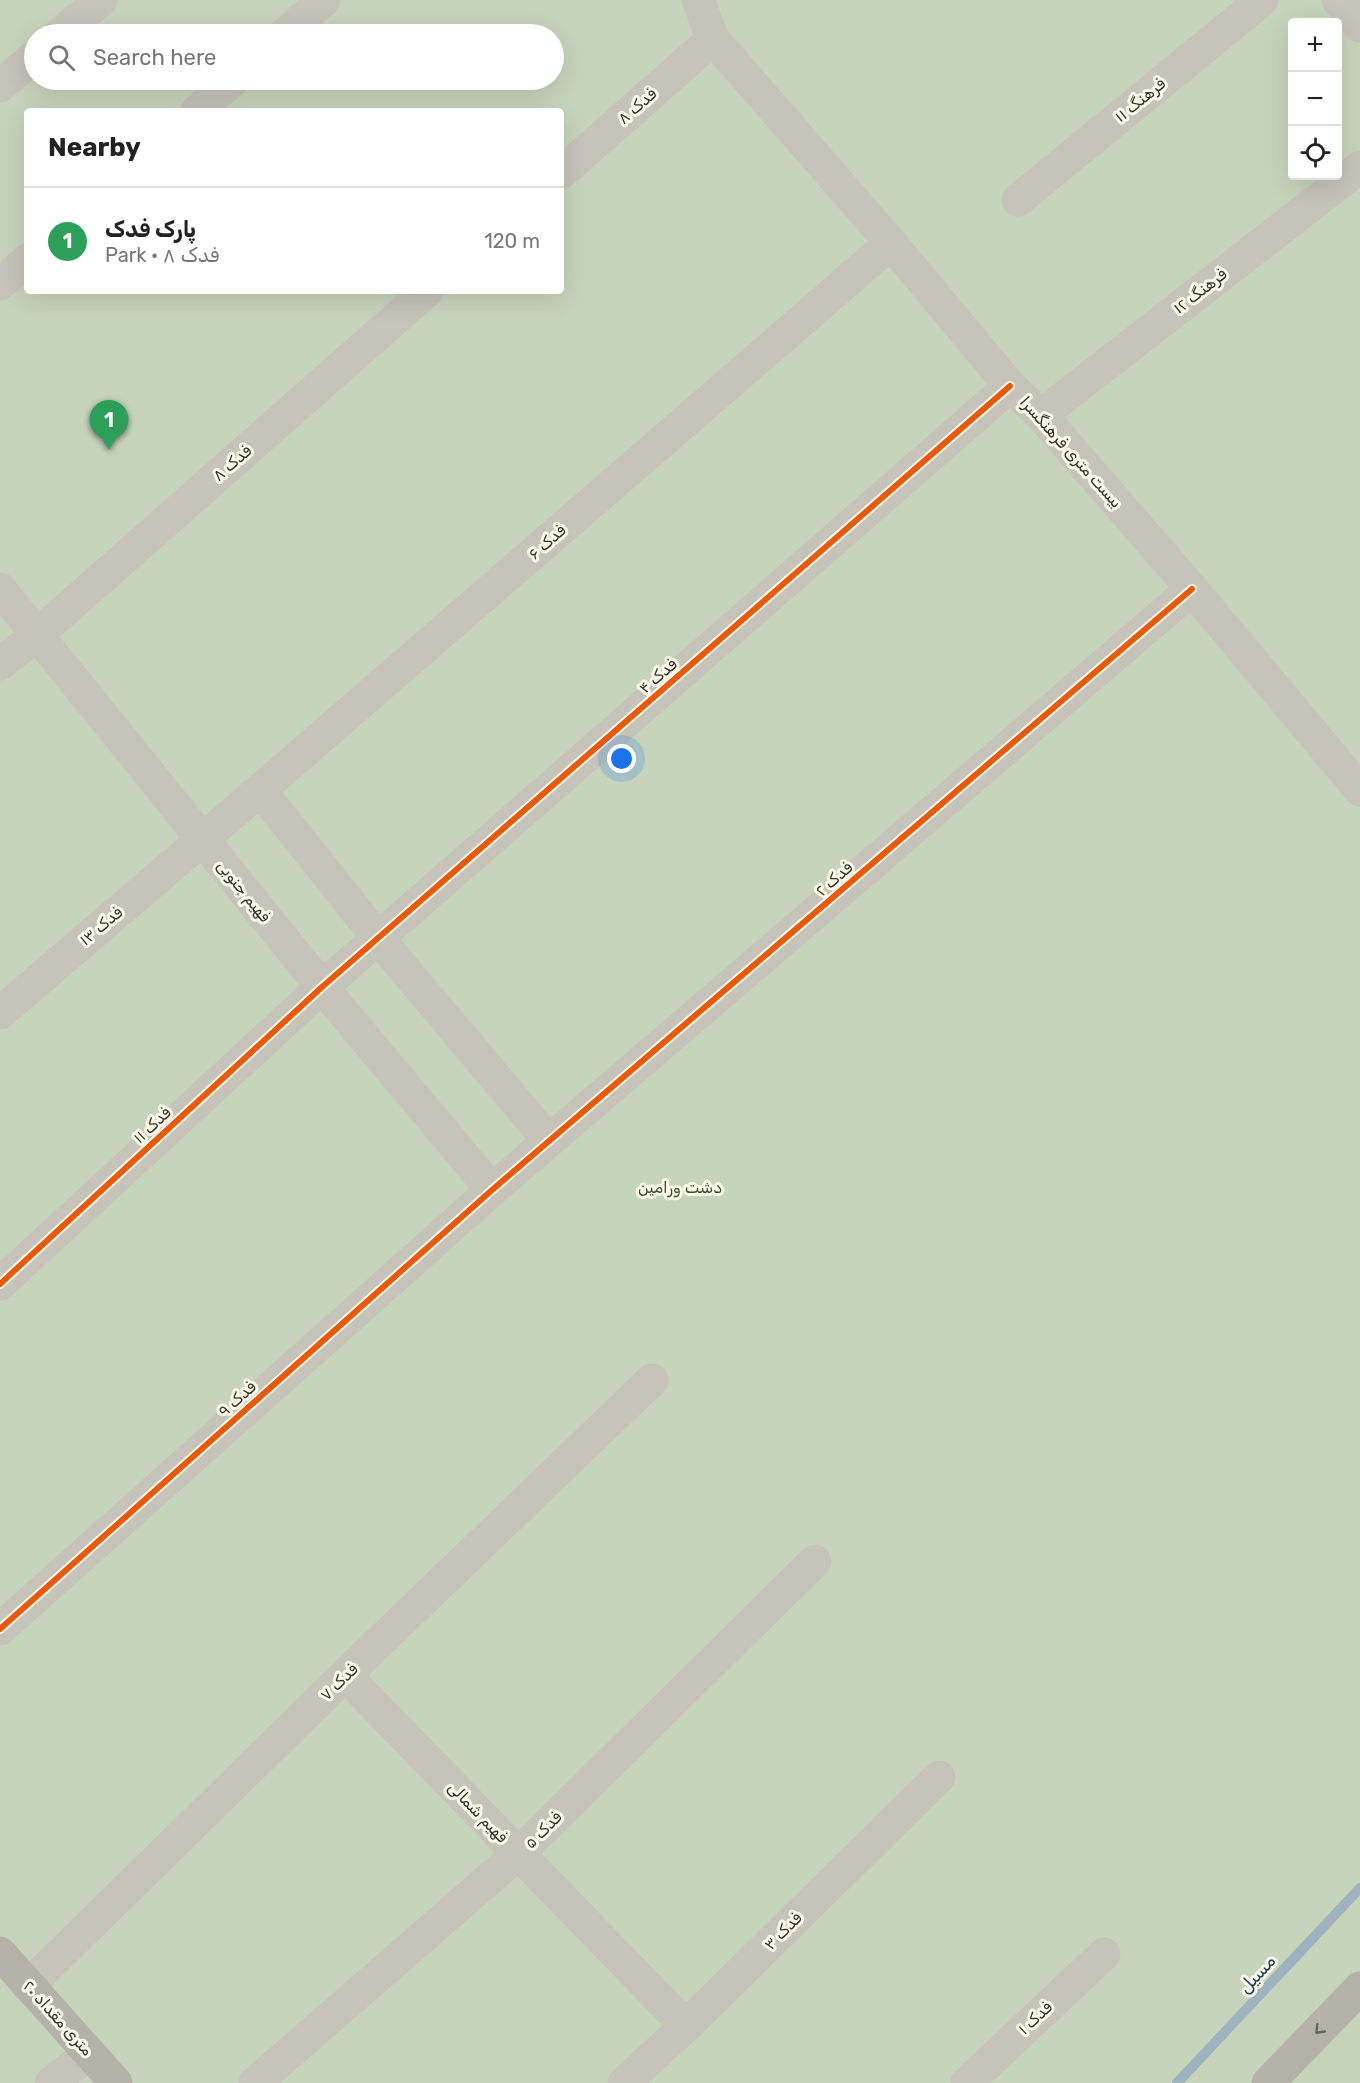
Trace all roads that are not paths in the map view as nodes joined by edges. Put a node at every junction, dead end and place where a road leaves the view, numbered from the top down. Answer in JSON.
{"nodes":[{"id":1,"x":101,"y":0,"type":"edge"},
{"id":2,"x":324,"y":0,"type":"edge"},
{"id":3,"x":698,"y":0,"type":"edge"},
{"id":4,"x":1262,"y":0,"type":"edge"},
{"id":5,"x":1338,"y":0,"type":"edge"},
{"id":6,"x":72,"y":24,"type":"edge"},
{"id":7,"x":296,"y":24,"type":"edge"},
{"id":8,"x":1360,"y":26,"type":"edge"},
{"id":9,"x":713,"y":39,"type":"junction"},
{"id":10,"x":24,"y":66,"type":"edge"},
{"id":11,"x":0,"y":86,"type":"edge"},
{"id":12,"x":221,"y":90,"type":"edge"},
{"id":13,"x":200,"y":108,"type":"edge"},
{"id":14,"x":1360,"y":167,"type":"edge"},
{"id":15,"x":564,"y":170,"type":"edge"},
{"id":16,"x":1018,"y":200,"type":"dead end"},
{"id":17,"x":891,"y":243,"type":"junction"},
{"id":18,"x":24,"y":263,"type":"edge"},
{"id":19,"x":0,"y":284,"type":"edge"},
{"id":20,"x":424,"y":294,"type":"edge"},
{"id":21,"x":1011,"y":386,"type":"junction"},
{"id":22,"x":1041,"y":415,"type":"junction"},
{"id":23,"x":0,"y":589,"type":"edge"},
{"id":24,"x":1192,"y":589,"type":"junction"},
{"id":25,"x":37,"y":634,"type":"junction"},
{"id":26,"x":0,"y":664,"type":"edge"},
{"id":27,"x":260,"y":790,"type":"junction"},
{"id":28,"x":1360,"y":790,"type":"edge"},
{"id":29,"x":202,"y":840,"type":"junction"},
{"id":30,"x":378,"y":938,"type":"junction"},
{"id":31,"x":322,"y":987,"type":"junction"},
{"id":32,"x":0,"y":1013,"type":"edge"},
{"id":33,"x":549,"y":1142,"type":"junction"},
{"id":34,"x":492,"y":1190,"type":"junction"},
{"id":35,"x":0,"y":1284,"type":"edge"},
{"id":36,"x":652,"y":1380,"type":"dead end"},
{"id":37,"x":815,"y":1561,"type":"dead end"},
{"id":38,"x":0,"y":1629,"type":"edge"},
{"id":39,"x":345,"y":1675,"type":"junction"},
{"id":40,"x":939,"y":1777,"type":"dead end"},
{"id":41,"x":518,"y":1854,"type":"junction"},
{"id":42,"x":0,"y":1953,"type":"edge"},
{"id":43,"x":1104,"y":1954,"type":"dead end"},
{"id":44,"x":28,"y":1986,"type":"junction"},
{"id":45,"x":1360,"y":1988,"type":"edge"},
{"id":46,"x":686,"y":2026,"type":"junction"},
{"id":47,"x":90,"y":2053,"type":"junction"},
{"id":48,"x":51,"y":2083,"type":"edge"},
{"id":49,"x":116,"y":2083,"type":"edge"},
{"id":50,"x":255,"y":2083,"type":"edge"},
{"id":51,"x":624,"y":2083,"type":"edge"},
{"id":52,"x":967,"y":2083,"type":"edge"},
{"id":53,"x":1268,"y":2083,"type":"edge"}],
"edges":[{"from":1,"to":6,"type":"street"},
{"from":2,"to":7,"type":"street"},
{"from":3,"to":9,"type":"street","name":"بیست متری فرهنگسرا"},
{"from":4,"to":16,"type":"street","name":"فرهنگ ۱۱"},
{"from":5,"to":8,"type":"street"},
{"from":9,"to":15,"type":"street","name":"فدک ۸"},
{"from":9,"to":17,"type":"street","name":"بیست متری فرهنگسرا"},
{"from":10,"to":11,"type":"street"},
{"from":12,"to":13,"type":"street"},
{"from":14,"to":22,"type":"street","name":"فرهنگ ۱۲"},
{"from":17,"to":21,"type":"street","name":"بیست متری فرهنگسرا"},
{"from":17,"to":27,"type":"street","name":"فدک ۶"},
{"from":18,"to":19,"type":"street"},
{"from":20,"to":25,"type":"street","name":"فدک ۸"},
{"from":21,"to":22,"type":"street","name":"بیست متری فرهنگسرا"},
{"from":21,"to":30,"type":"street","name":"فدک ۴"},
{"from":22,"to":24,"type":"street","name":"بیست متری فرهنگسرا"},
{"from":23,"to":25,"type":"street","name":"فهیم جنوبی"},
{"from":24,"to":28,"type":"street","name":"بیست متری فرهنگسرا"},
{"from":24,"to":33,"type":"street","name":"فدک ۲"},
{"from":25,"to":26,"type":"street","name":"فدک ۸"},
{"from":25,"to":29,"type":"street","name":"فهیم جنوبی"},
{"from":27,"to":29,"type":"street","name":"فدک ۶"},
{"from":27,"to":30,"type":"street"},
{"from":29,"to":31,"type":"street","name":"فهیم جنوبی"},
{"from":29,"to":32,"type":"street","name":"فدک ۱۳"},
{"from":30,"to":31,"type":"street","name":"فدک ۴"},
{"from":30,"to":33,"type":"street"},
{"from":31,"to":34,"type":"street","name":"فهیم جنوبی"},
{"from":31,"to":35,"type":"street","name":"فدک ۱۱"},
{"from":33,"to":34,"type":"street","name":"فدک ۲"},
{"from":34,"to":38,"type":"street","name":"فدک ۹"},
{"from":36,"to":39,"type":"street","name":"فدک ۷"},
{"from":37,"to":41,"type":"street","name":"فدک ۵"},
{"from":39,"to":41,"type":"street","name":"فهیم شمالی"},
{"from":39,"to":44,"type":"street","name":"فدک ۷"},
{"from":40,"to":46,"type":"street","name":"فدک ۳"},
{"from":41,"to":46,"type":"street","name":"فهیم شمالی"},
{"from":41,"to":50,"type":"street","name":"فدک ۵"},
{"from":42,"to":44,"type":"main road","name":"۲۰ متری مقداد"},
{"from":43,"to":52,"type":"street","name":"فدک ۱"},
{"from":44,"to":47,"type":"main road","name":"۲۰ متری مقداد"},
{"from":45,"to":53,"type":"main road","one_way":true},
{"from":46,"to":51,"type":"street","name":"فدک ۳"},
{"from":47,"to":48,"type":"street"},
{"from":47,"to":49,"type":"main road","name":"۲۰ متری مقداد"}]}
